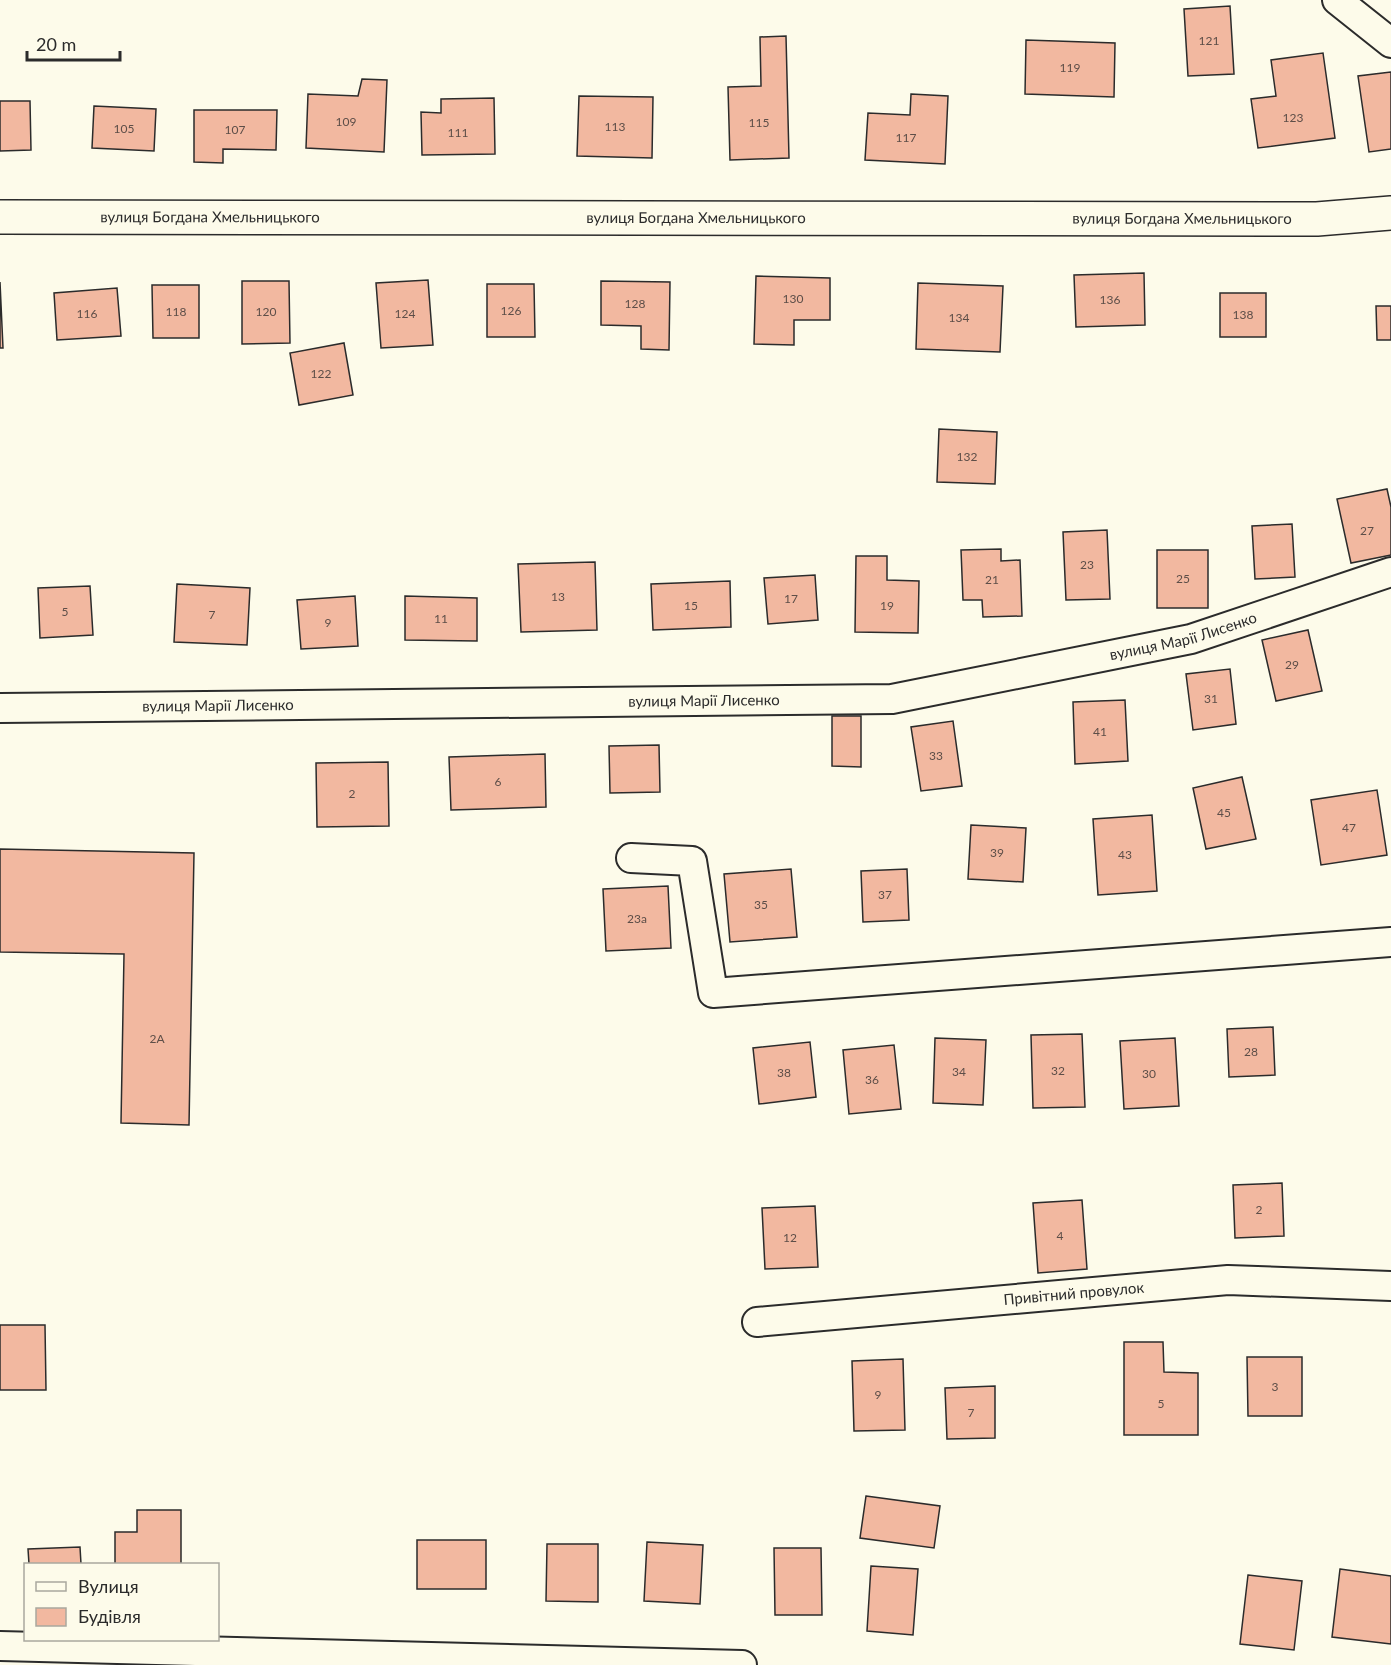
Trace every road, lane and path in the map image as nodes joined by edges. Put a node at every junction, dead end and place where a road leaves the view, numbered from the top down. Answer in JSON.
{"nodes":[{"id":1,"x":1337,"y":0,"type":"edge"},
{"id":2,"x":1391,"y":43,"type":"edge"},
{"id":3,"x":1391,"y":213,"type":"edge"},
{"id":4,"x":0,"y":217,"type":"edge"},
{"id":5,"x":1391,"y":572,"type":"edge"},
{"id":6,"x":0,"y":708,"type":"edge"},
{"id":7,"x":632,"y":858,"type":"dead end"},
{"id":8,"x":1391,"y":942,"type":"edge"},
{"id":9,"x":1391,"y":1286,"type":"edge"},
{"id":10,"x":756,"y":1322,"type":"dead end"},
{"id":11,"x":0,"y":1646,"type":"edge"},
{"id":12,"x":742,"y":1665,"type":"edge"}],
"edges":[{"from":1,"to":2,"type":"street"},
{"from":3,"to":4,"type":"street","name":"вулиця Богдана Хмельницького"},
{"from":5,"to":6,"type":"street","name":"вулиця Марії Лисенко"},
{"from":7,"to":8,"type":"street"},
{"from":9,"to":10,"type":"street","name":"Привітний провулок"},
{"from":11,"to":12,"type":"street"}]}
